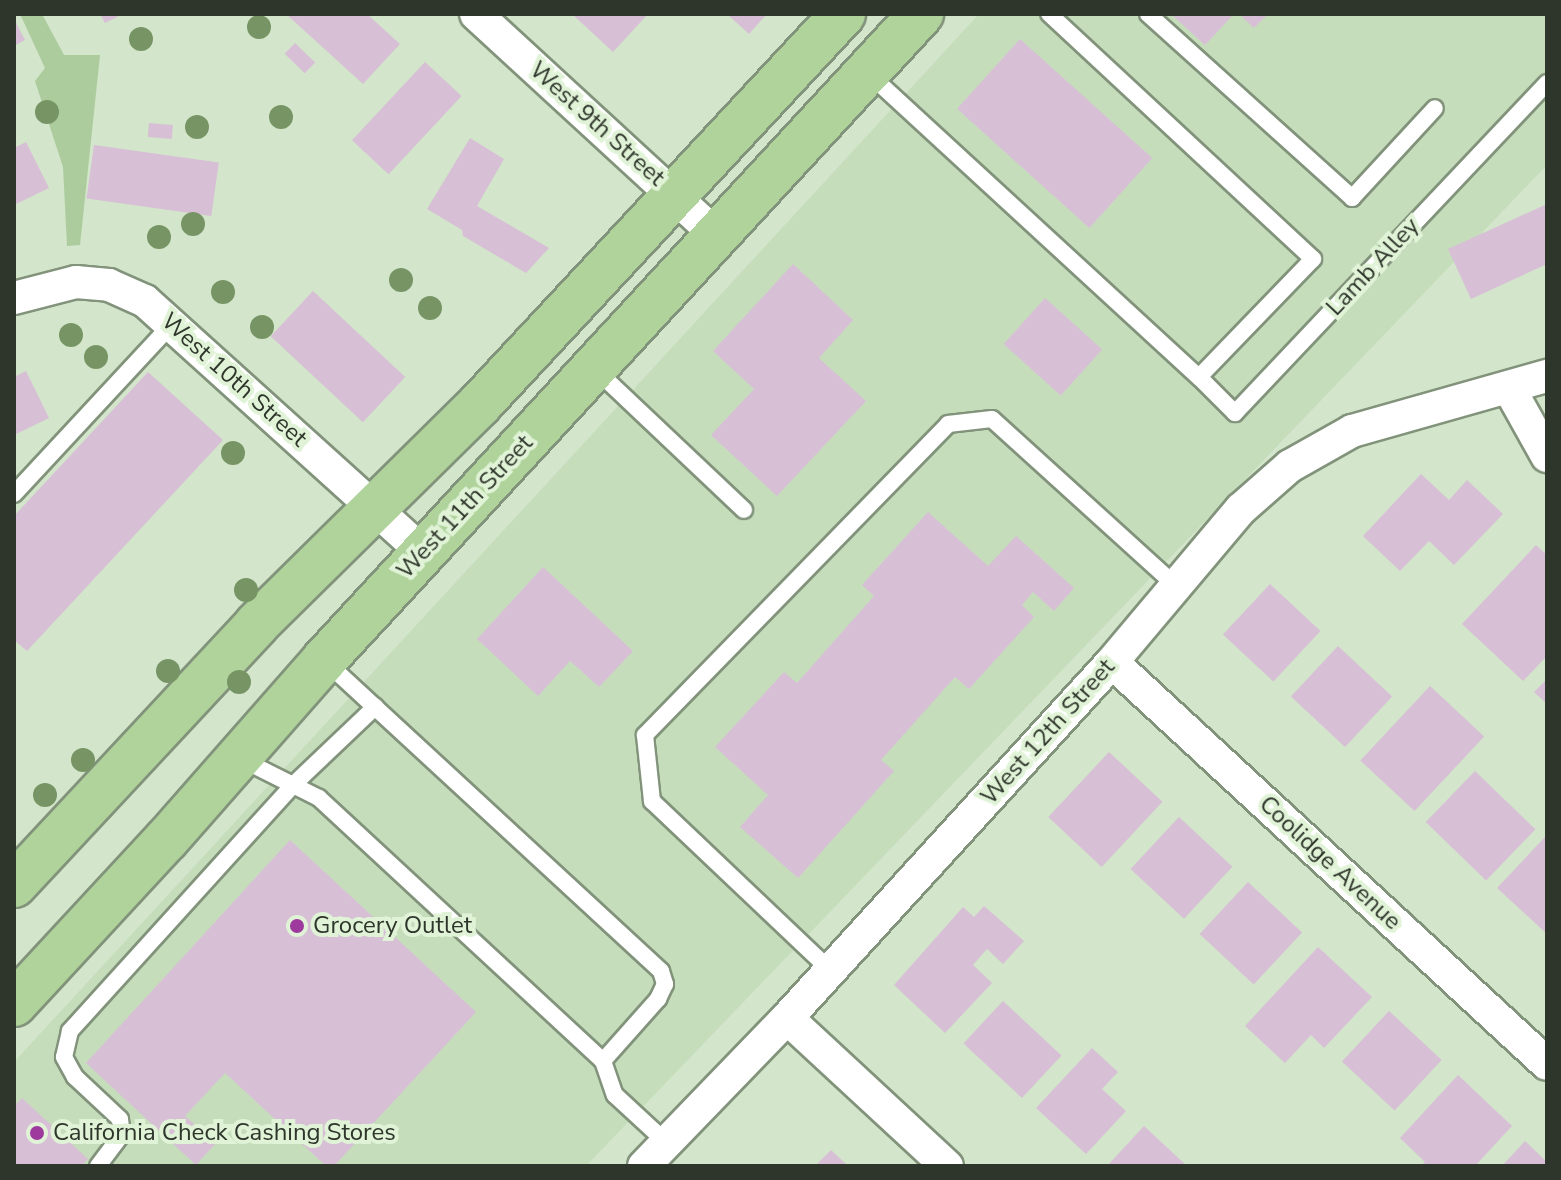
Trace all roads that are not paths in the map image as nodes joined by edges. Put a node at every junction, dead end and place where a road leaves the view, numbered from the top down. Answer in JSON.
{"nodes":[{"id":1,"x":843,"y":14,"type":"edge"},
{"id":2,"x":921,"y":14,"type":"edge"},
{"id":3,"x":1049,"y":14,"type":"edge"},
{"id":4,"x":1148,"y":14,"type":"edge"},
{"id":5,"x":484,"y":16,"type":"edge"},
{"id":6,"x":867,"y":72,"type":"junction"},
{"id":7,"x":1547,"y":83,"type":"edge"},
{"id":8,"x":1435,"y":108,"type":"dead end"},
{"id":9,"x":675,"y":196,"type":"junction"},
{"id":10,"x":716,"y":235,"type":"junction"},
{"id":11,"x":14,"y":298,"type":"edge"},
{"id":12,"x":173,"y":323,"type":"junction"},
{"id":13,"x":594,"y":367,"type":"junction"},
{"id":14,"x":1547,"y":376,"type":"edge"},
{"id":15,"x":1199,"y":377,"type":"junction"},
{"id":16,"x":1509,"y":388,"type":"junction"},
{"id":17,"x":1547,"y":456,"type":"edge"},
{"id":18,"x":14,"y":494,"type":"edge"},
{"id":19,"x":376,"y":510,"type":"junction"},
{"id":20,"x":744,"y":510,"type":"dead end"},
{"id":21,"x":423,"y":552,"type":"junction"},
{"id":22,"x":1176,"y":586,"type":"junction"},
{"id":23,"x":324,"y":660,"type":"junction"},
{"id":24,"x":1112,"y":662,"type":"junction"},
{"id":25,"x":375,"y":707,"type":"junction"},
{"id":26,"x":237,"y":756,"type":"junction"},
{"id":27,"x":292,"y":786,"type":"junction"},
{"id":28,"x":15,"y":880,"type":"edge"},
{"id":29,"x":830,"y":970,"type":"junction"},
{"id":30,"x":14,"y":1004,"type":"edge"},
{"id":31,"x":787,"y":1018,"type":"junction"},
{"id":32,"x":603,"y":1061,"type":"junction"},
{"id":33,"x":1547,"y":1064,"type":"edge"},
{"id":34,"x":666,"y":1142,"type":"junction"},
{"id":35,"x":98,"y":1166,"type":"edge"},
{"id":36,"x":644,"y":1166,"type":"edge"},
{"id":37,"x":947,"y":1166,"type":"edge"}],
"edges":[{"from":1,"to":9,"type":"main road"},
{"from":2,"to":6,"type":"main road","name":"West 11th Street"},
{"from":3,"to":15,"type":"lane"},
{"from":4,"to":8,"type":"lane"},
{"from":5,"to":9,"type":"street","name":"West 9th Street"},
{"from":6,"to":10,"type":"main road","name":"West 11th Street"},
{"from":6,"to":15,"type":"lane"},
{"from":7,"to":15,"type":"lane","name":"Lamb Alley"},
{"from":9,"to":10,"type":"street","name":"West 9th Street"},
{"from":9,"to":19,"type":"main road"},
{"from":10,"to":13,"type":"main road","name":"West 11th Street"},
{"from":11,"to":12,"type":"street","name":"West 10th Street"},
{"from":12,"to":18,"type":"lane"},
{"from":12,"to":19,"type":"street","name":"West 10th Street"},
{"from":13,"to":20,"type":"lane"},
{"from":13,"to":21,"type":"main road","name":"West 11th Street"},
{"from":14,"to":16,"type":"street","name":"West 12th Street"},
{"from":16,"to":17,"type":"street"},
{"from":16,"to":22,"type":"street","name":"West 12th Street"},
{"from":19,"to":21,"type":"street","name":"West 10th Street"},
{"from":19,"to":28,"type":"main road"},
{"from":21,"to":23,"type":"main road","name":"West 11th Street"},
{"from":22,"to":24,"type":"street","name":"West 12th Street"},
{"from":22,"to":29,"type":"lane"},
{"from":23,"to":25,"type":"lane"},
{"from":23,"to":26,"type":"main road","name":"West 11th Street"},
{"from":24,"to":29,"type":"street","name":"West 12th Street"},
{"from":24,"to":33,"type":"street","name":"Coolidge Avenue"},
{"from":25,"to":27,"type":"lane"},
{"from":25,"to":32,"type":"lane"},
{"from":26,"to":27,"type":"lane"},
{"from":26,"to":30,"type":"main road","name":"West 11th Street"},
{"from":27,"to":32,"type":"lane"},
{"from":27,"to":35,"type":"lane"},
{"from":29,"to":31,"type":"street","name":"West 12th Street"},
{"from":31,"to":34,"type":"street","name":"West 12th Street"},
{"from":31,"to":37,"type":"street"},
{"from":32,"to":34,"type":"lane"},
{"from":34,"to":36,"type":"street","name":"West 12th Street"}]}
